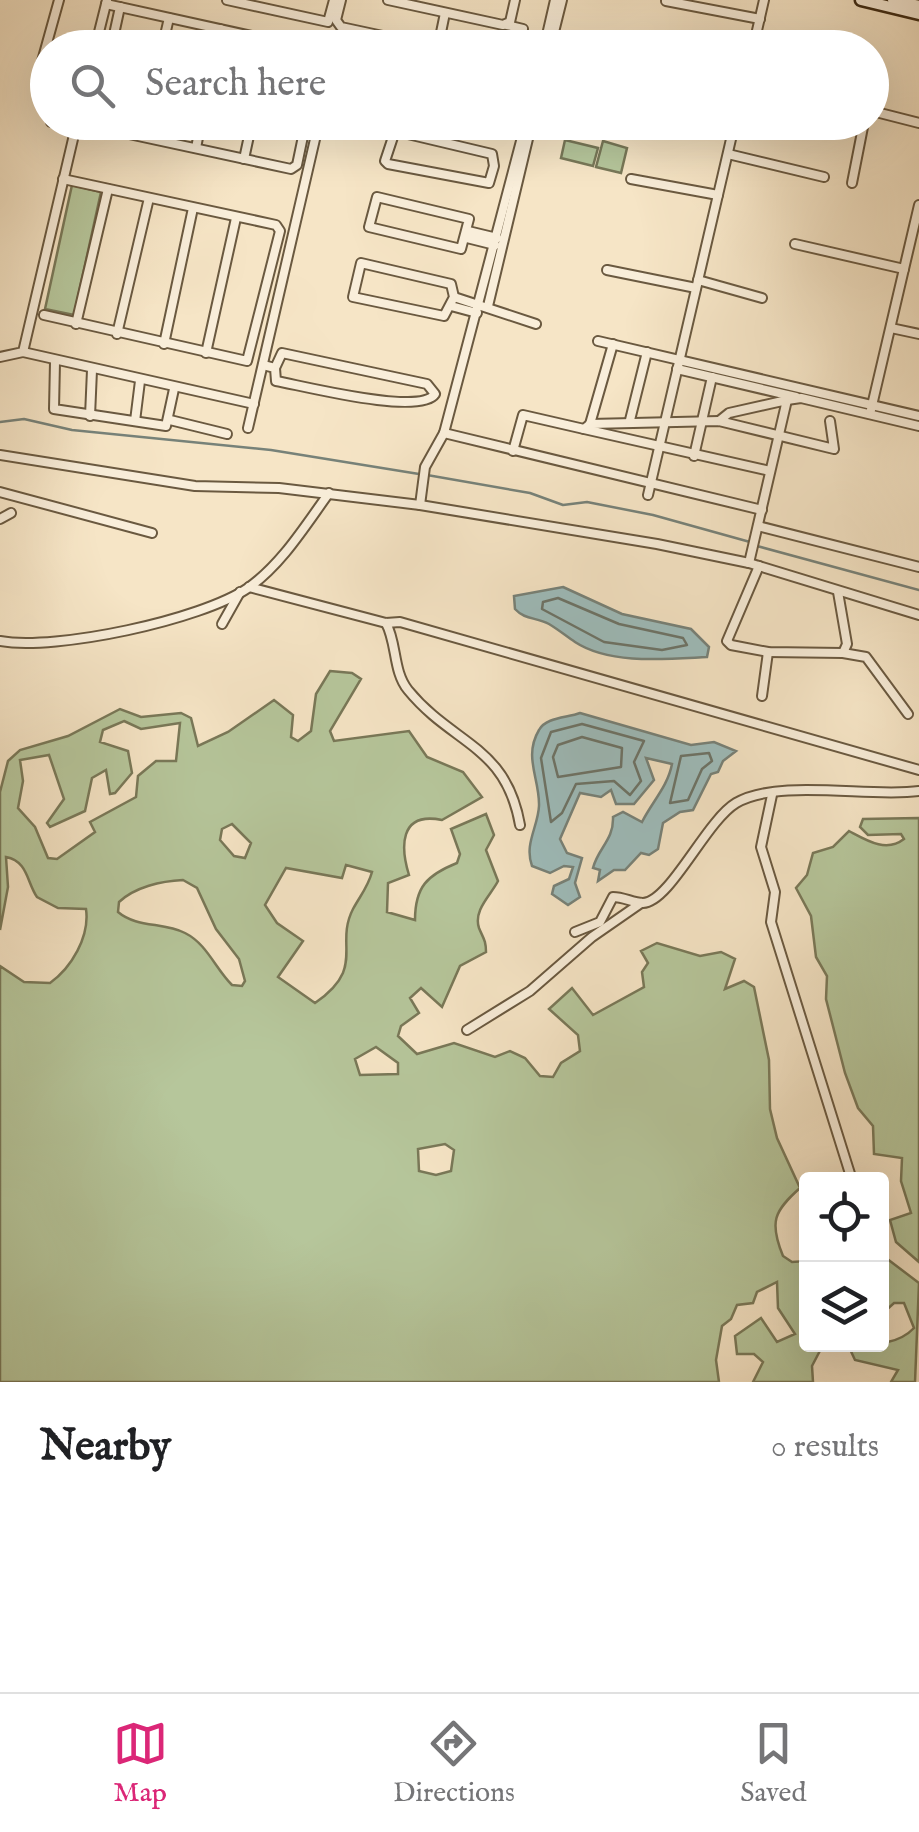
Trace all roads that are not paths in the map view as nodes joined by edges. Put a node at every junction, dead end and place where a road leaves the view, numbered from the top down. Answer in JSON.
{"nodes":[{"id":1,"x":58,"y":0,"type":"edge"},
{"id":2,"x":229,"y":0,"type":"edge"},
{"id":3,"x":338,"y":0,"type":"edge"},
{"id":4,"x":388,"y":0,"type":"edge"},
{"id":5,"x":515,"y":0,"type":"edge"},
{"id":6,"x":559,"y":0,"type":"edge"},
{"id":7,"x":764,"y":0,"type":"edge"},
{"id":8,"x":861,"y":0,"type":"edge"},
{"id":9,"x":893,"y":0,"type":"edge"},
{"id":10,"x":666,"y":1,"type":"edge"},
{"id":11,"x":106,"y":2,"type":"edge"},
{"id":12,"x":120,"y":7,"type":"junction"},
{"id":13,"x":919,"y":10,"type":"edge"},
{"id":14,"x":445,"y":13,"type":"junction"},
{"id":15,"x":169,"y":18,"type":"junction"},
{"id":16,"x":760,"y":18,"type":"junction"},
{"id":17,"x":507,"y":25,"type":"junction"},
{"id":18,"x":50,"y":30,"type":"edge"},
{"id":19,"x":99,"y":30,"type":"edge"},
{"id":20,"x":115,"y":30,"type":"edge"},
{"id":21,"x":166,"y":30,"type":"edge"},
{"id":22,"x":220,"y":30,"type":"edge"},
{"id":23,"x":351,"y":30,"type":"edge"},
{"id":24,"x":442,"y":30,"type":"edge"},
{"id":25,"x":523,"y":30,"type":"dead end"},
{"id":26,"x":552,"y":30,"type":"edge"},
{"id":27,"x":757,"y":30,"type":"edge"},
{"id":28,"x":889,"y":116,"type":"edge"},
{"id":29,"x":919,"y":122,"type":"edge"},
{"id":30,"x":73,"y":140,"type":"edge"},
{"id":31,"x":157,"y":140,"type":"edge"},
{"id":32,"x":198,"y":140,"type":"edge"},
{"id":33,"x":248,"y":140,"type":"edge"},
{"id":34,"x":301,"y":140,"type":"edge"},
{"id":35,"x":315,"y":140,"type":"edge"},
{"id":36,"x":390,"y":140,"type":"edge"},
{"id":37,"x":428,"y":140,"type":"edge"},
{"id":38,"x":524,"y":140,"type":"edge"},
{"id":39,"x":524,"y":140,"type":"edge"},
{"id":40,"x":731,"y":140,"type":"edge"},
{"id":41,"x":860,"y":140,"type":"edge"},
{"id":42,"x":196,"y":148,"type":"junction"},
{"id":43,"x":728,"y":154,"type":"junction"},
{"id":44,"x":244,"y":159,"type":"junction"},
{"id":45,"x":493,"y":171,"type":"junction"},
{"id":46,"x":513,"y":175,"type":"junction"},
{"id":47,"x":824,"y":176,"type":"dead end"},
{"id":48,"x":64,"y":178,"type":"junction"},
{"id":49,"x":631,"y":178,"type":"dead end"},
{"id":50,"x":852,"y":183,"type":"dead end"},
{"id":51,"x":108,"y":189,"type":"junction"},
{"id":52,"x":718,"y":195,"type":"junction"},
{"id":53,"x":149,"y":198,"type":"junction"},
{"id":54,"x":919,"y":205,"type":"edge"},
{"id":55,"x":193,"y":208,"type":"junction"},
{"id":56,"x":236,"y":218,"type":"junction"},
{"id":57,"x":917,"y":226,"type":"edge"},
{"id":58,"x":468,"y":235,"type":"junction"},
{"id":59,"x":496,"y":242,"type":"junction"},
{"id":60,"x":915,"y":242,"type":"edge"},
{"id":61,"x":795,"y":244,"type":"dead end"},
{"id":62,"x":904,"y":268,"type":"junction"},
{"id":63,"x":607,"y":270,"type":"dead end"},
{"id":64,"x":697,"y":284,"type":"junction"},
{"id":65,"x":762,"y":298,"type":"dead end"},
{"id":66,"x":452,"y":302,"type":"junction"},
{"id":67,"x":482,"y":308,"type":"junction"},
{"id":68,"x":44,"y":315,"type":"dead end"},
{"id":69,"x":76,"y":324,"type":"junction"},
{"id":70,"x":536,"y":324,"type":"dead end"},
{"id":71,"x":891,"y":328,"type":"junction"},
{"id":72,"x":117,"y":334,"type":"junction"},
{"id":73,"x":919,"y":334,"type":"edge"},
{"id":74,"x":598,"y":341,"type":"dead end"},
{"id":75,"x":164,"y":344,"type":"junction"},
{"id":76,"x":613,"y":344,"type":"junction"},
{"id":77,"x":23,"y":352,"type":"junction"},
{"id":78,"x":647,"y":352,"type":"junction"},
{"id":79,"x":206,"y":354,"type":"junction"},
{"id":80,"x":0,"y":357,"type":"edge"},
{"id":81,"x":55,"y":362,"type":"junction"},
{"id":82,"x":678,"y":364,"type":"junction"},
{"id":83,"x":263,"y":365,"type":"junction"},
{"id":84,"x":275,"y":368,"type":"junction"},
{"id":85,"x":92,"y":370,"type":"junction"},
{"id":86,"x":712,"y":377,"type":"junction"},
{"id":87,"x":140,"y":381,"type":"junction"},
{"id":88,"x":748,"y":386,"type":"junction"},
{"id":89,"x":174,"y":389,"type":"junction"},
{"id":90,"x":435,"y":394,"type":"junction"},
{"id":91,"x":454,"y":398,"type":"junction"},
{"id":92,"x":801,"y":398,"type":"junction"},
{"id":93,"x":787,"y":400,"type":"junction"},
{"id":94,"x":254,"y":404,"type":"junction"},
{"id":95,"x":743,"y":409,"type":"junction"},
{"id":96,"x":871,"y":410,"type":"junction"},
{"id":97,"x":90,"y":416,"type":"junction"},
{"id":98,"x":919,"y":416,"type":"edge"},
{"id":99,"x":170,"y":420,"type":"junction"},
{"id":100,"x":630,"y":420,"type":"junction"},
{"id":101,"x":720,"y":421,"type":"junction"},
{"id":102,"x":136,"y":422,"type":"junction"},
{"id":103,"x":665,"y":422,"type":"junction"},
{"id":104,"x":702,"y":422,"type":"junction"},
{"id":105,"x":830,"y":422,"type":"dead end"},
{"id":106,"x":919,"y":426,"type":"edge"},
{"id":107,"x":587,"y":427,"type":"junction"},
{"id":108,"x":248,"y":428,"type":"dead end"},
{"id":109,"x":227,"y":434,"type":"dead end"},
{"id":110,"x":444,"y":434,"type":"junction"},
{"id":111,"x":779,"y":437,"type":"junction"},
{"id":112,"x":659,"y":447,"type":"junction"},
{"id":113,"x":513,"y":451,"type":"junction"},
{"id":114,"x":0,"y":455,"type":"edge"},
{"id":115,"x":694,"y":456,"type":"junction"},
{"id":116,"x":770,"y":471,"type":"junction"},
{"id":117,"x":650,"y":482,"type":"junction"},
{"id":118,"x":0,"y":492,"type":"edge"},
{"id":119,"x":329,"y":493,"type":"junction"},
{"id":120,"x":648,"y":495,"type":"dead end"},
{"id":121,"x":420,"y":504,"type":"junction"},
{"id":122,"x":762,"y":510,"type":"junction"},
{"id":123,"x":10,"y":513,"type":"dead end"},
{"id":124,"x":0,"y":518,"type":"edge"},
{"id":125,"x":757,"y":528,"type":"junction"},
{"id":126,"x":152,"y":533,"type":"dead end"},
{"id":127,"x":750,"y":560,"type":"junction"},
{"id":128,"x":760,"y":566,"type":"junction"},
{"id":129,"x":919,"y":567,"type":"edge"},
{"id":130,"x":264,"y":574,"type":"junction"},
{"id":131,"x":244,"y":590,"type":"junction"},
{"id":132,"x":272,"y":592,"type":"junction"},
{"id":133,"x":838,"y":592,"type":"junction"},
{"id":134,"x":919,"y":615,"type":"edge"},
{"id":135,"x":386,"y":623,"type":"junction"},
{"id":136,"x":222,"y":624,"type":"dead end"},
{"id":137,"x":0,"y":641,"type":"edge"},
{"id":138,"x":768,"y":652,"type":"junction"},
{"id":139,"x":843,"y":653,"type":"junction"},
{"id":140,"x":762,"y":696,"type":"dead end"},
{"id":141,"x":908,"y":714,"type":"dead end"},
{"id":142,"x":919,"y":770,"type":"edge"},
{"id":143,"x":919,"y":791,"type":"edge"},
{"id":144,"x":772,"y":796,"type":"junction"},
{"id":145,"x":520,"y":825,"type":"dead end"},
{"id":146,"x":641,"y":903,"type":"junction"},
{"id":147,"x":575,"y":932,"type":"dead end"},
{"id":148,"x":467,"y":1030,"type":"dead end"},
{"id":149,"x":849,"y":1172,"type":"edge"}],
"edges":[{"from":1,"to":18,"type":"street"},
{"from":2,"to":3,"type":"street"},
{"from":3,"to":23,"type":"street"},
{"from":4,"to":14,"type":"street"},
{"from":5,"to":17,"type":"street"},
{"from":6,"to":26,"type":"street"},
{"from":7,"to":16,"type":"street"},
{"from":8,"to":13,"type":"street"},
{"from":9,"to":13,"type":"street"},
{"from":10,"to":16,"type":"street"},
{"from":11,"to":12,"type":"street"},
{"from":11,"to":19,"type":"street"},
{"from":12,"to":15,"type":"street"},
{"from":12,"to":20,"type":"street"},
{"from":14,"to":17,"type":"street"},
{"from":14,"to":24,"type":"street"},
{"from":15,"to":21,"type":"street"},
{"from":15,"to":22,"type":"street"},
{"from":16,"to":27,"type":"street"},
{"from":17,"to":25,"type":"street"},
{"from":28,"to":29,"type":"street"},
{"from":30,"to":48,"type":"street"},
{"from":31,"to":42,"type":"street"},
{"from":32,"to":42,"type":"street"},
{"from":33,"to":44,"type":"street"},
{"from":34,"to":44,"type":"street"},
{"from":35,"to":83,"type":"street"},
{"from":36,"to":45,"type":"street"},
{"from":37,"to":45,"type":"street"},
{"from":38,"to":46,"type":"street"},
{"from":39,"to":67,"type":"street"},
{"from":40,"to":43,"type":"street"},
{"from":41,"to":50,"type":"street"},
{"from":42,"to":44,"type":"street"},
{"from":43,"to":47,"type":"street"},
{"from":43,"to":52,"type":"street"},
{"from":45,"to":46,"type":"street"},
{"from":46,"to":59,"type":"street"},
{"from":48,"to":51,"type":"street"},
{"from":48,"to":77,"type":"street"},
{"from":49,"to":52,"type":"street"},
{"from":51,"to":53,"type":"street"},
{"from":51,"to":69,"type":"street"},
{"from":52,"to":64,"type":"street"},
{"from":53,"to":55,"type":"street"},
{"from":53,"to":72,"type":"street"},
{"from":54,"to":57,"type":"street"},
{"from":55,"to":56,"type":"street"},
{"from":55,"to":75,"type":"street"},
{"from":56,"to":79,"type":"street"},
{"from":56,"to":79,"type":"street"},
{"from":57,"to":60,"type":"street"},
{"from":58,"to":58,"type":"street"},
{"from":58,"to":59,"type":"street"},
{"from":59,"to":67,"type":"street"},
{"from":60,"to":62,"type":"street"},
{"from":61,"to":62,"type":"street"},
{"from":62,"to":71,"type":"street"},
{"from":63,"to":64,"type":"street"},
{"from":64,"to":65,"type":"street"},
{"from":64,"to":82,"type":"street"},
{"from":66,"to":66,"type":"street"},
{"from":66,"to":67,"type":"street"},
{"from":67,"to":70,"type":"street"},
{"from":67,"to":91,"type":"street"},
{"from":68,"to":69,"type":"street"},
{"from":69,"to":72,"type":"street"},
{"from":71,"to":73,"type":"street"},
{"from":71,"to":96,"type":"street"},
{"from":72,"to":75,"type":"street"},
{"from":74,"to":76,"type":"street"},
{"from":75,"to":79,"type":"street"},
{"from":76,"to":78,"type":"street"},
{"from":76,"to":107,"type":"street"},
{"from":77,"to":80,"type":"street"},
{"from":77,"to":81,"type":"street"},
{"from":78,"to":82,"type":"street"},
{"from":78,"to":100,"type":"street"},
{"from":81,"to":85,"type":"street"},
{"from":81,"to":97,"type":"street"},
{"from":82,"to":86,"type":"street"},
{"from":82,"to":96,"type":"street"},
{"from":82,"to":103,"type":"street"},
{"from":83,"to":84,"type":"street"},
{"from":83,"to":94,"type":"street"},
{"from":84,"to":90,"type":"street"},
{"from":84,"to":90,"type":"street"},
{"from":85,"to":87,"type":"street"},
{"from":85,"to":97,"type":"street"},
{"from":86,"to":88,"type":"street"},
{"from":86,"to":104,"type":"street"},
{"from":87,"to":89,"type":"street"},
{"from":87,"to":102,"type":"street"},
{"from":88,"to":92,"type":"street"},
{"from":88,"to":95,"type":"street"},
{"from":89,"to":94,"type":"street"},
{"from":89,"to":99,"type":"street"},
{"from":90,"to":91,"type":"street"},
{"from":91,"to":110,"type":"street"},
{"from":92,"to":93,"type":"street"},
{"from":92,"to":96,"type":"street"},
{"from":93,"to":95,"type":"street"},
{"from":93,"to":111,"type":"street"},
{"from":94,"to":108,"type":"street"},
{"from":95,"to":101,"type":"street"},
{"from":96,"to":98,"type":"street"},
{"from":96,"to":106,"type":"street"},
{"from":97,"to":102,"type":"street"},
{"from":99,"to":102,"type":"street"},
{"from":99,"to":109,"type":"street"},
{"from":100,"to":103,"type":"street"},
{"from":100,"to":107,"type":"street"},
{"from":101,"to":104,"type":"street"},
{"from":101,"to":111,"type":"street"},
{"from":103,"to":104,"type":"street"},
{"from":103,"to":112,"type":"street"},
{"from":104,"to":115,"type":"street"},
{"from":105,"to":111,"type":"street"},
{"from":107,"to":112,"type":"street"},
{"from":107,"to":113,"type":"street"},
{"from":110,"to":113,"type":"street"},
{"from":110,"to":121,"type":"street"},
{"from":111,"to":116,"type":"street"},
{"from":112,"to":115,"type":"street"},
{"from":112,"to":117,"type":"street"},
{"from":113,"to":117,"type":"street"},
{"from":114,"to":119,"type":"street"},
{"from":115,"to":116,"type":"street"},
{"from":116,"to":122,"type":"street"},
{"from":117,"to":120,"type":"street"},
{"from":117,"to":122,"type":"street"},
{"from":118,"to":126,"type":"street"},
{"from":119,"to":121,"type":"street"},
{"from":119,"to":130,"type":"street"},
{"from":121,"to":127,"type":"street"},
{"from":122,"to":125,"type":"street"},
{"from":123,"to":124,"type":"street"},
{"from":125,"to":127,"type":"street"},
{"from":125,"to":129,"type":"street"},
{"from":127,"to":128,"type":"street"},
{"from":128,"to":133,"type":"street"},
{"from":128,"to":138,"type":"street"},
{"from":130,"to":131,"type":"street"},
{"from":130,"to":132,"type":"street"},
{"from":131,"to":132,"type":"street"},
{"from":131,"to":136,"type":"street"},
{"from":131,"to":137,"type":"street"},
{"from":132,"to":135,"type":"street"},
{"from":133,"to":134,"type":"street"},
{"from":133,"to":139,"type":"street"},
{"from":135,"to":142,"type":"street"},
{"from":135,"to":145,"type":"street"},
{"from":138,"to":139,"type":"street"},
{"from":138,"to":140,"type":"street"},
{"from":139,"to":141,"type":"street"},
{"from":143,"to":144,"type":"street"},
{"from":144,"to":146,"type":"street"},
{"from":144,"to":149,"type":"street"},
{"from":146,"to":147,"type":"street"},
{"from":146,"to":148,"type":"street"}]}
